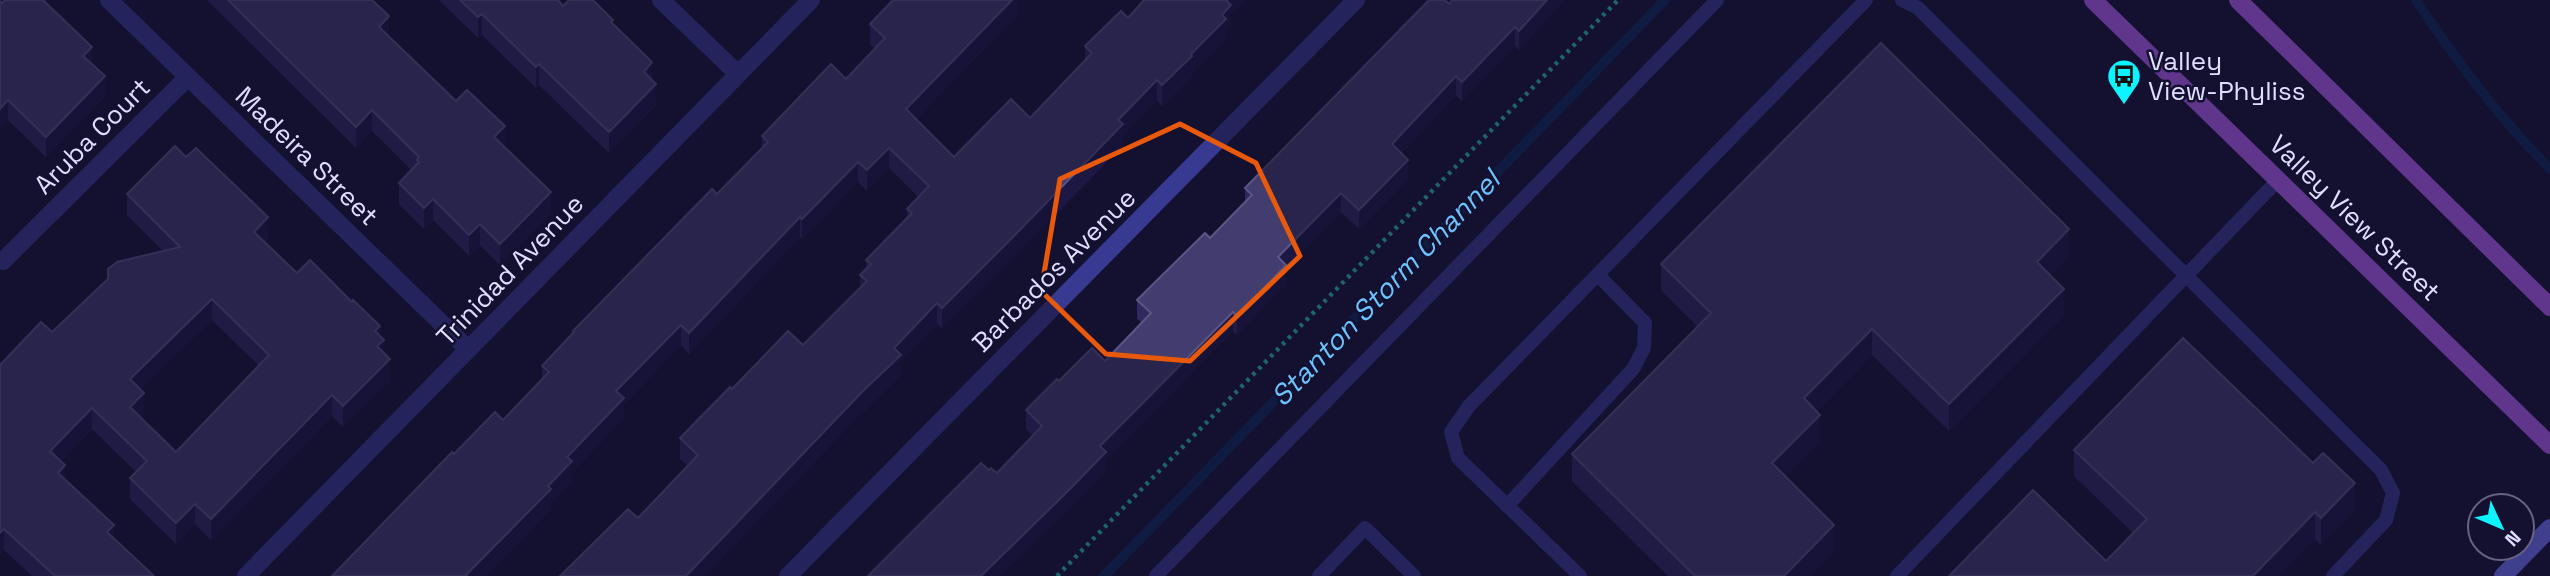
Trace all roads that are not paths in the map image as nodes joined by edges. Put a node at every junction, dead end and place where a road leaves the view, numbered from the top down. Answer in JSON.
{"nodes":[{"id":1,"x":109,"y":0,"type":"edge"},
{"id":2,"x":661,"y":0,"type":"edge"},
{"id":3,"x":811,"y":0,"type":"edge"},
{"id":4,"x":1356,"y":0,"type":"edge"},
{"id":5,"x":1717,"y":0,"type":"edge"},
{"id":6,"x":1866,"y":0,"type":"edge"},
{"id":7,"x":1902,"y":0,"type":"edge"},
{"id":8,"x":2093,"y":0,"type":"edge"},
{"id":9,"x":2238,"y":0,"type":"edge"},
{"id":10,"x":738,"y":74,"type":"junction"},
{"id":11,"x":188,"y":78,"type":"junction"},
{"id":12,"x":2278,"y":180,"type":"junction"},
{"id":13,"x":3,"y":261,"type":"dead end"},
{"id":14,"x":1598,"y":275,"type":"junction"},
{"id":15,"x":2186,"y":275,"type":"junction"},
{"id":16,"x":2550,"y":307,"type":"edge"},
{"id":17,"x":468,"y":349,"type":"junction"},
{"id":18,"x":2550,"y":445,"type":"edge"},
{"id":19,"x":1507,"y":506,"type":"junction"},
{"id":20,"x":2550,"y":528,"type":"edge"},
{"id":21,"x":246,"y":576,"type":"edge"},
{"id":22,"x":788,"y":576,"type":"edge"},
{"id":23,"x":1156,"y":576,"type":"edge"},
{"id":24,"x":1319,"y":576,"type":"edge"},
{"id":25,"x":1415,"y":576,"type":"edge"},
{"id":26,"x":1580,"y":576,"type":"edge"},
{"id":27,"x":1897,"y":576,"type":"edge"},
{"id":28,"x":2333,"y":576,"type":"edge"},
{"id":29,"x":2503,"y":576,"type":"edge"}],
"edges":[{"from":1,"to":11,"type":"street","name":"Madeira Street"},
{"from":2,"to":10,"type":"street"},
{"from":3,"to":10,"type":"street","name":"Trinidad Avenue"},
{"from":4,"to":22,"type":"street","name":"Barbados Avenue"},
{"from":5,"to":23,"type":"lane"},
{"from":6,"to":14,"type":"lane"},
{"from":7,"to":15,"type":"lane"},
{"from":8,"to":12,"type":"main road","name":"Valley View Street"},
{"from":9,"to":16,"type":"main road"},
{"from":10,"to":17,"type":"street","name":"Trinidad Avenue"},
{"from":11,"to":13,"type":"street","name":"Aruba Court"},
{"from":11,"to":17,"type":"street","name":"Madeira Street"},
{"from":12,"to":15,"type":"lane"},
{"from":12,"to":18,"type":"main road","name":"Valley View Street"},
{"from":14,"to":19,"type":"lane"},
{"from":14,"to":19,"type":"lane"},
{"from":15,"to":27,"type":"lane"},
{"from":15,"to":28,"type":"lane"},
{"from":17,"to":21,"type":"street","name":"Trinidad Avenue"},
{"from":19,"to":26,"type":"lane"},
{"from":20,"to":29,"type":"street"},
{"from":24,"to":25,"type":"lane"}]}
